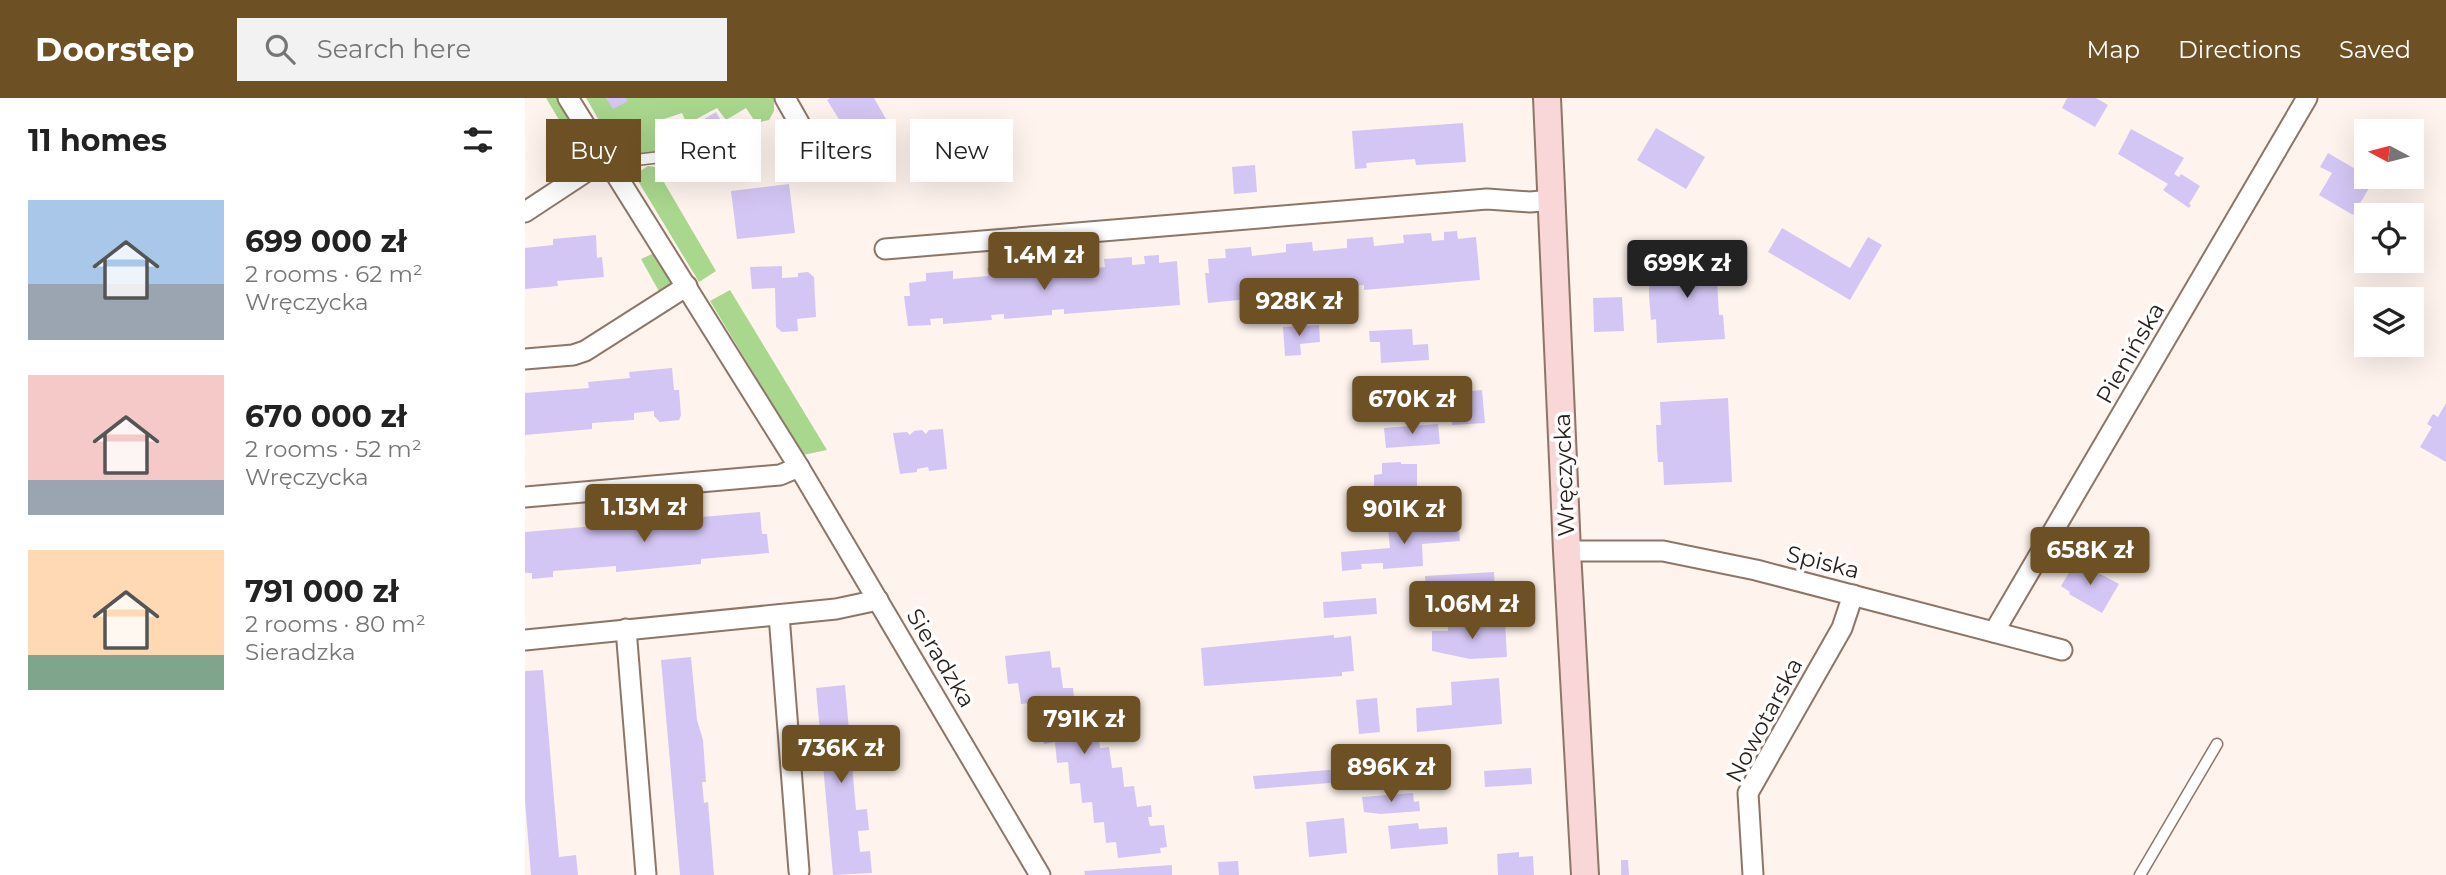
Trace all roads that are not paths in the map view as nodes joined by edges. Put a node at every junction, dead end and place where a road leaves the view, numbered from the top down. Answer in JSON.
{"nodes":[{"id":1,"x":568,"y":98,"type":"edge"},
{"id":2,"x":785,"y":98,"type":"edge"},
{"id":3,"x":1548,"y":98,"type":"edge"},
{"id":4,"x":2307,"y":98,"type":"edge"},
{"id":5,"x":582,"y":119,"type":"edge"},
{"id":6,"x":797,"y":119,"type":"edge"},
{"id":7,"x":574,"y":182,"type":"edge"},
{"id":8,"x":622,"y":182,"type":"edge"},
{"id":9,"x":1553,"y":201,"type":"junction"},
{"id":10,"x":525,"y":212,"type":"edge"},
{"id":11,"x":885,"y":248,"type":"dead end"},
{"id":12,"x":687,"y":286,"type":"junction"},
{"id":13,"x":525,"y":359,"type":"edge"},
{"id":14,"x":799,"y":467,"type":"junction"},
{"id":15,"x":525,"y":497,"type":"edge"},
{"id":16,"x":1566,"y":551,"type":"junction"},
{"id":17,"x":1853,"y":595,"type":"junction"},
{"id":18,"x":878,"y":600,"type":"junction"},
{"id":19,"x":779,"y":615,"type":"junction"},
{"id":20,"x":626,"y":629,"type":"junction"},
{"id":21,"x":1994,"y":632,"type":"junction"},
{"id":22,"x":525,"y":639,"type":"edge"},
{"id":23,"x":2062,"y":650,"type":"dead end"},
{"id":24,"x":2217,"y":744,"type":"dead end"},
{"id":25,"x":799,"y":872,"type":"dead end"},
{"id":26,"x":646,"y":875,"type":"edge"},
{"id":27,"x":1040,"y":875,"type":"edge"},
{"id":28,"x":1585,"y":875,"type":"edge"},
{"id":29,"x":1753,"y":875,"type":"edge"},
{"id":30,"x":2140,"y":875,"type":"edge"}],
"edges":[{"from":1,"to":5,"type":"street","name":"Sieradzka"},
{"from":2,"to":6,"type":"street"},
{"from":3,"to":9,"type":"main road","name":"Wręczycka"},
{"from":4,"to":21,"type":"street","name":"Pienińska"},
{"from":7,"to":10,"type":"street"},
{"from":8,"to":12,"type":"street","name":"Sieradzka"},
{"from":9,"to":11,"type":"street"},
{"from":9,"to":16,"type":"main road","name":"Wręczycka"},
{"from":12,"to":13,"type":"street"},
{"from":12,"to":14,"type":"street","name":"Sieradzka"},
{"from":14,"to":15,"type":"street"},
{"from":14,"to":18,"type":"street","name":"Sieradzka"},
{"from":16,"to":17,"type":"street","name":"Spiska"},
{"from":16,"to":28,"type":"main road","name":"Wręczycka"},
{"from":17,"to":21,"type":"street","name":"Spiska"},
{"from":17,"to":29,"type":"street","name":"Nowotarska"},
{"from":18,"to":19,"type":"street"},
{"from":18,"to":27,"type":"street","name":"Sieradzka"},
{"from":19,"to":20,"type":"street"},
{"from":19,"to":25,"type":"street"},
{"from":20,"to":22,"type":"street"},
{"from":20,"to":26,"type":"street"},
{"from":21,"to":23,"type":"street","name":"Spiska"},
{"from":24,"to":30,"type":"lane"}]}
